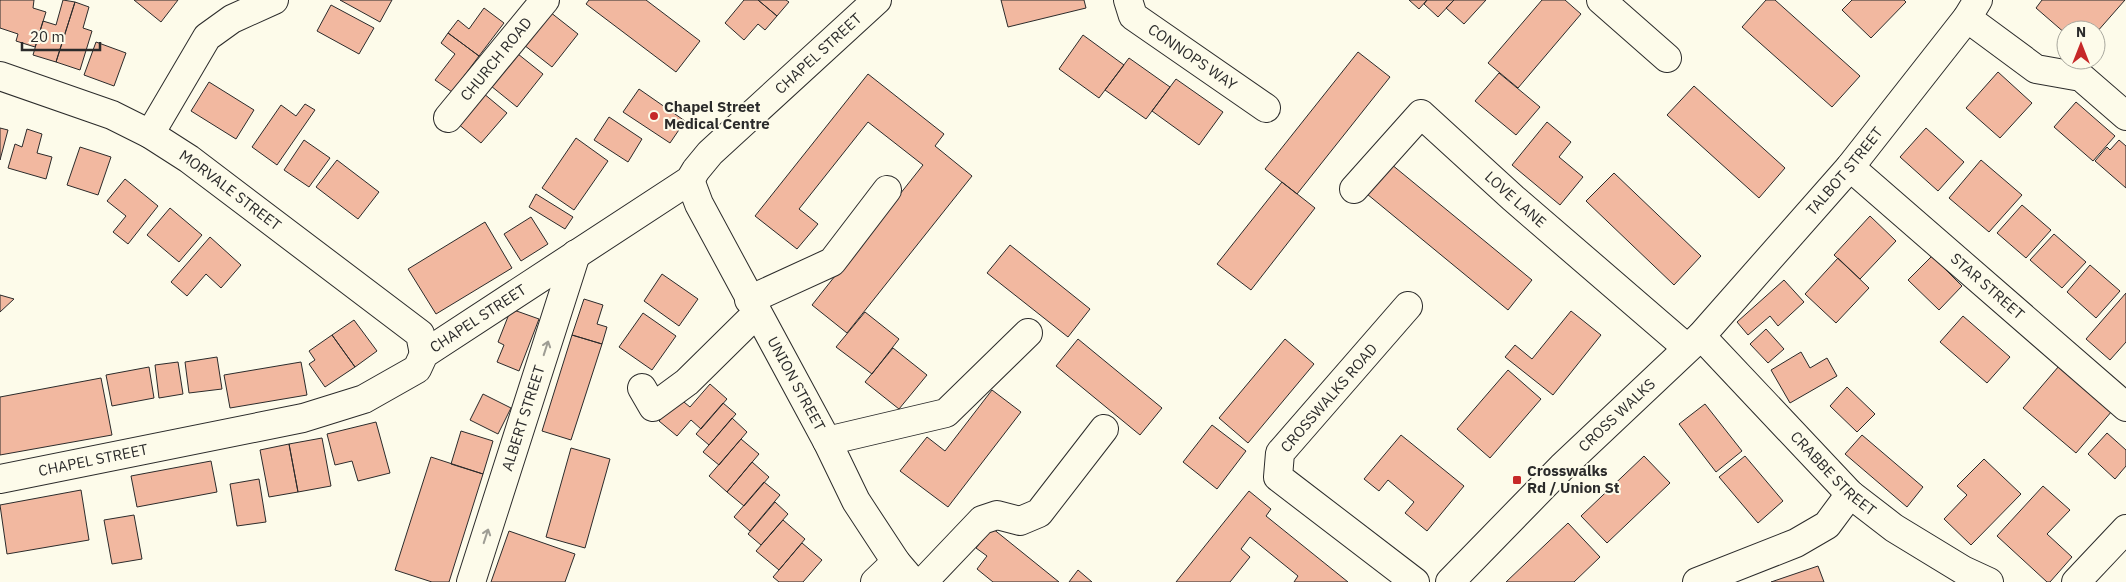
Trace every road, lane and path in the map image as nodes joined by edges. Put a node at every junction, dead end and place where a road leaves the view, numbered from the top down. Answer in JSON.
{"nodes":[{"id":1,"x":274,"y":0,"type":"edge"},
{"id":2,"x":545,"y":0,"type":"edge"},
{"id":3,"x":877,"y":0,"type":"edge"},
{"id":4,"x":1128,"y":0,"type":"edge"},
{"id":5,"x":1601,"y":0,"type":"edge"},
{"id":6,"x":1972,"y":9,"type":"edge"},
{"id":7,"x":1667,"y":58,"type":"dead end"},
{"id":8,"x":0,"y":76,"type":"edge"},
{"id":9,"x":1266,"y":108,"type":"dead end"},
{"id":10,"x":2126,"y":116,"type":"edge"},
{"id":11,"x":448,"y":118,"type":"dead end"},
{"id":12,"x":150,"y":134,"type":"junction"},
{"id":13,"x":1850,"y":167,"type":"junction"},
{"id":14,"x":690,"y":180,"type":"junction"},
{"id":15,"x":1354,"y":189,"type":"dead end"},
{"id":16,"x":886,"y":190,"type":"dead end"},
{"id":17,"x":576,"y":254,"type":"junction"},
{"id":18,"x":753,"y":306,"type":"junction"},
{"id":19,"x":1408,"y":306,"type":"dead end"},
{"id":20,"x":1028,"y":332,"type":"dead end"},
{"id":21,"x":1694,"y":342,"type":"junction"},
{"id":22,"x":424,"y":354,"type":"junction"},
{"id":23,"x":642,"y":388,"type":"dead end"},
{"id":24,"x":2126,"y":407,"type":"edge"},
{"id":25,"x":1104,"y":428,"type":"dead end"},
{"id":26,"x":826,"y":440,"type":"junction"},
{"id":27,"x":0,"y":479,"type":"edge"},
{"id":28,"x":1850,"y":494,"type":"junction"},
{"id":29,"x":2126,"y":529,"type":"edge"},
{"id":30,"x":905,"y":572,"type":"edge"},
{"id":31,"x":471,"y":582,"type":"edge"},
{"id":32,"x":875,"y":582,"type":"edge"},
{"id":33,"x":923,"y":582,"type":"edge"},
{"id":34,"x":1415,"y":582,"type":"edge"},
{"id":35,"x":1450,"y":582,"type":"edge"},
{"id":36,"x":1697,"y":582,"type":"edge"},
{"id":37,"x":1989,"y":582,"type":"edge"},
{"id":38,"x":2076,"y":582,"type":"edge"}],
"edges":[{"from":1,"to":12,"type":"street"},
{"from":2,"to":11,"type":"street","name":"CHURCH ROAD"},
{"from":3,"to":14,"type":"street","name":"CHAPEL STREET"},
{"from":4,"to":9,"type":"street","name":"CONNOPS WAY"},
{"from":5,"to":7,"type":"street"},
{"from":6,"to":10,"type":"street"},
{"from":6,"to":13,"type":"street","name":"TALBOT STREET"},
{"from":8,"to":12,"type":"street","name":"MORVALE STREET"},
{"from":12,"to":22,"type":"street","name":"MORVALE STREET"},
{"from":13,"to":21,"type":"street","name":"TALBOT STREET"},
{"from":13,"to":24,"type":"street","name":"STAR STREET"},
{"from":14,"to":17,"type":"street","name":"CHAPEL STREET"},
{"from":14,"to":18,"type":"street","name":"UNION STREET"},
{"from":15,"to":21,"type":"street","name":"LOVE LANE"},
{"from":16,"to":18,"type":"street"},
{"from":17,"to":22,"type":"street","name":"CHAPEL STREET"},
{"from":31,"to":17,"type":"street","name":"ALBERT STREET","one_way":true},
{"from":18,"to":23,"type":"street"},
{"from":18,"to":26,"type":"street","name":"UNION STREET"},
{"from":19,"to":34,"type":"street","name":"CROSSWALKS ROAD"},
{"from":20,"to":26,"type":"street"},
{"from":21,"to":28,"type":"street","name":"CRABBE STREET"},
{"from":21,"to":35,"type":"street","name":"CROSS WALKS"},
{"from":22,"to":27,"type":"street","name":"CHAPEL STREET"},
{"from":25,"to":33,"type":"street"},
{"from":26,"to":30,"type":"street","name":"UNION STREET"},
{"from":28,"to":36,"type":"street"},
{"from":28,"to":37,"type":"street","name":"CRABBE STREET"},
{"from":29,"to":38,"type":"street"},
{"from":30,"to":32,"type":"street"}]}
